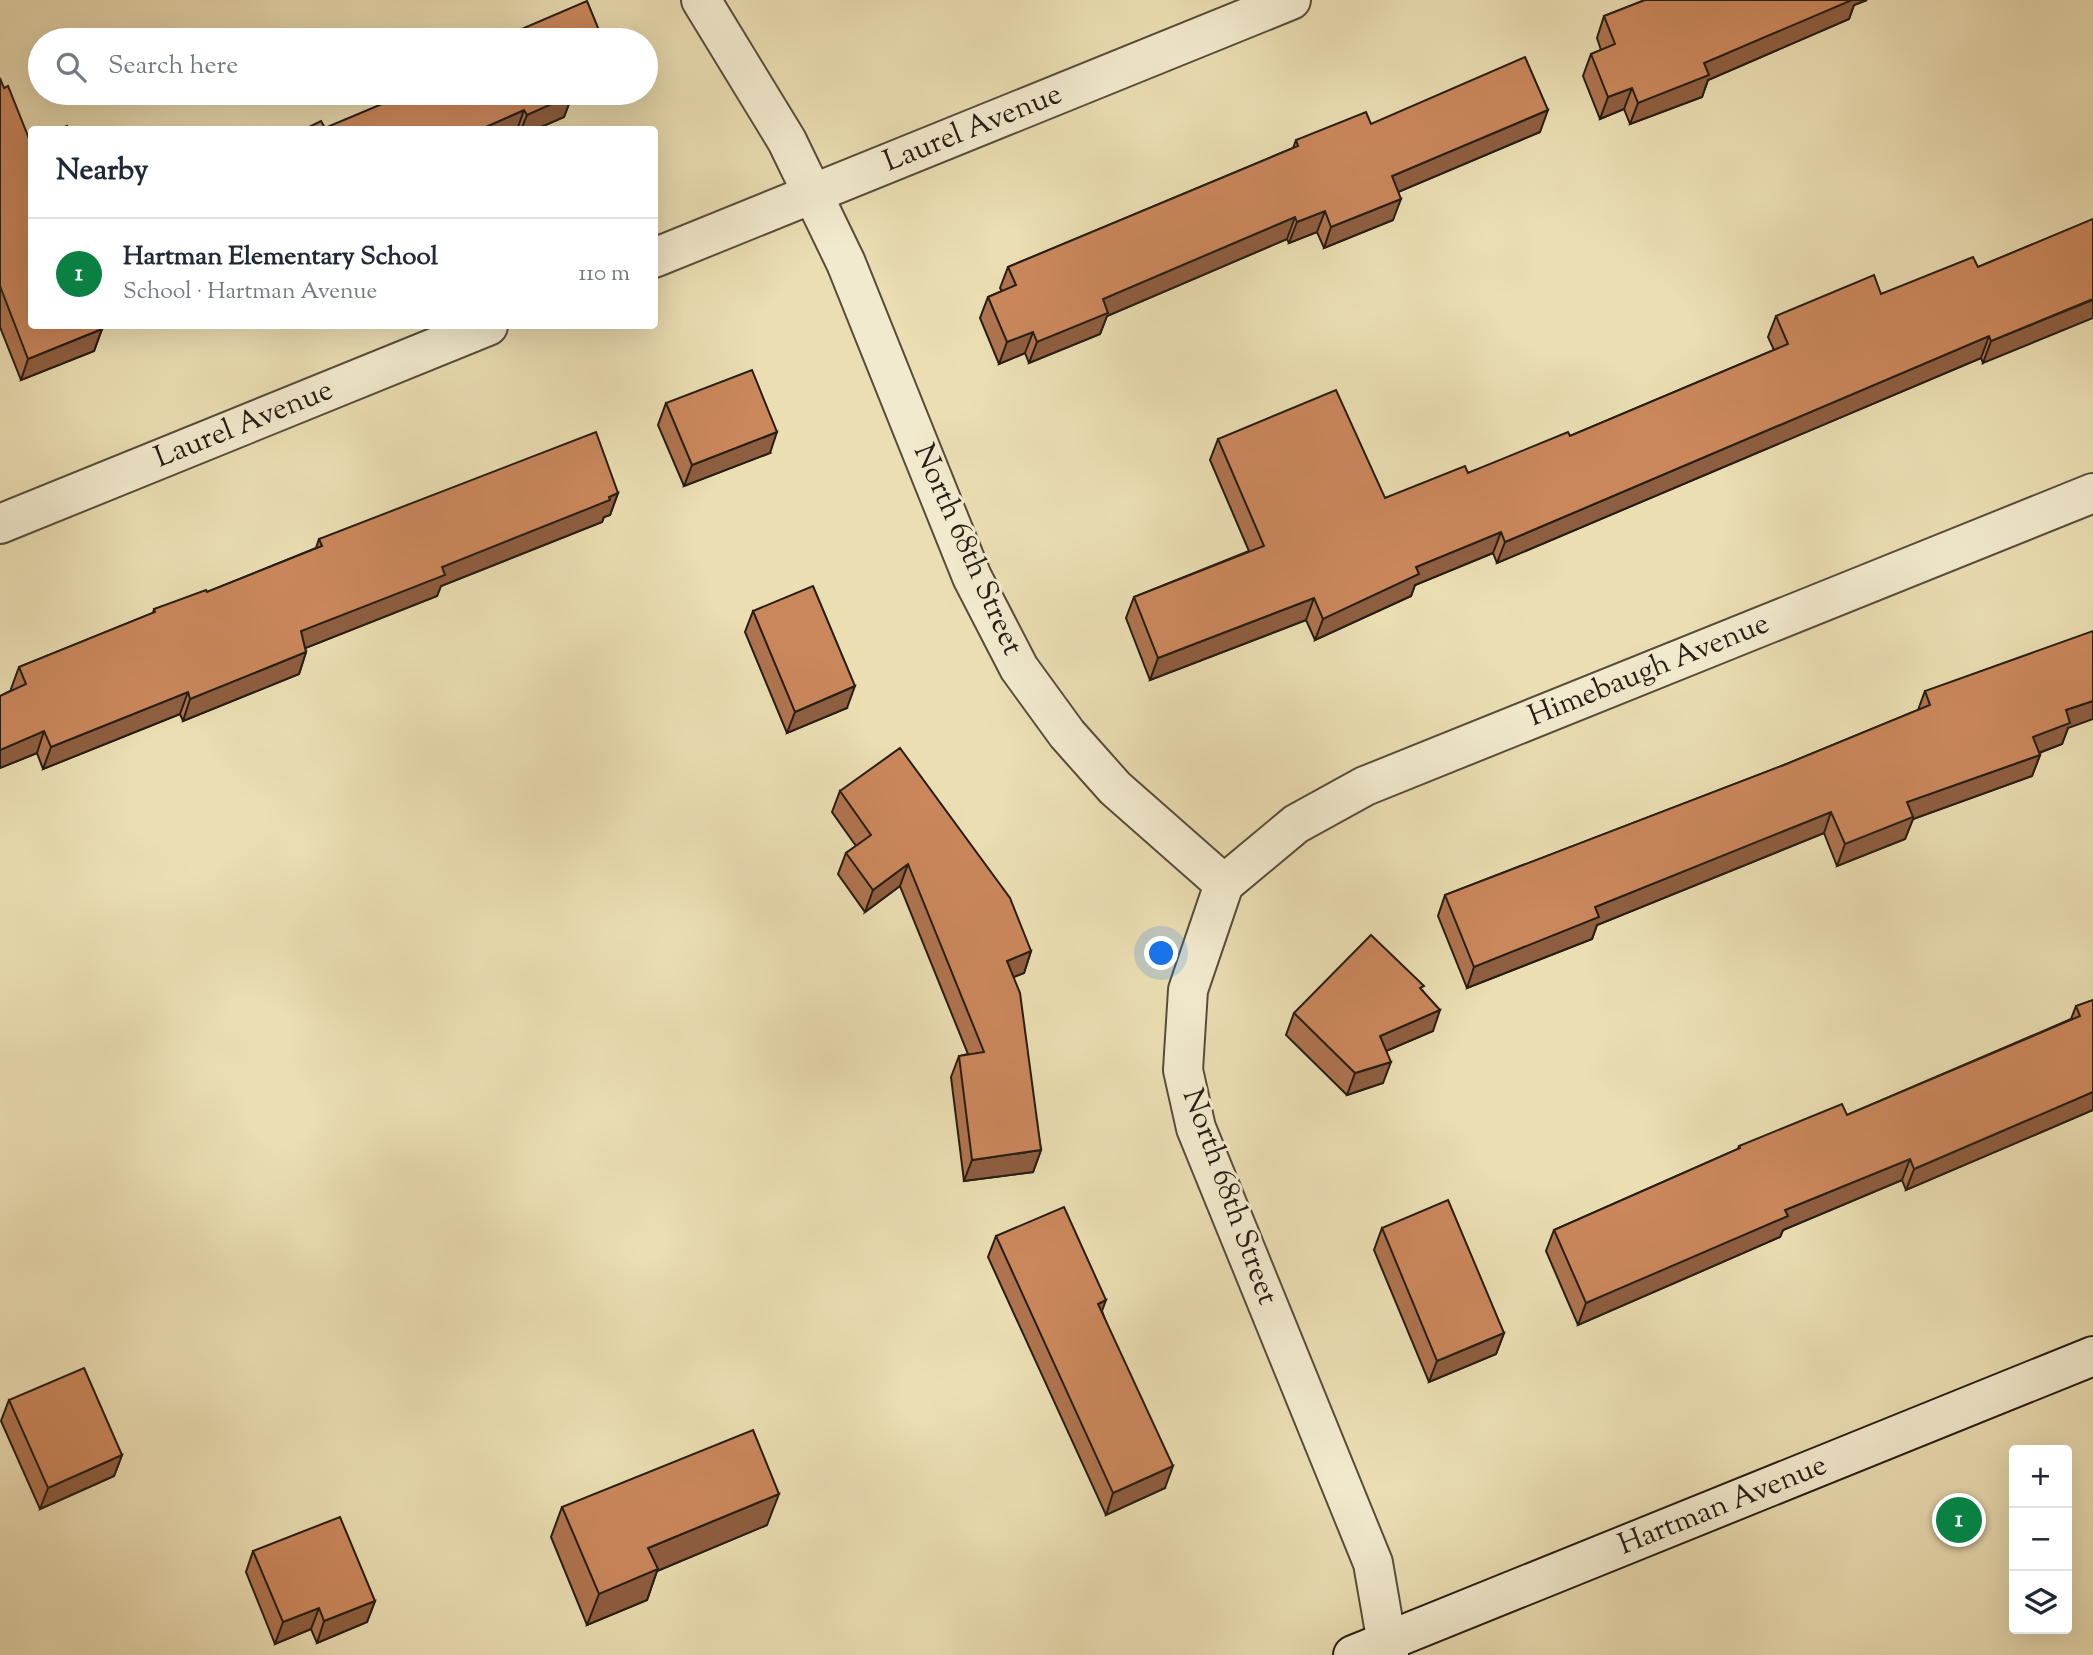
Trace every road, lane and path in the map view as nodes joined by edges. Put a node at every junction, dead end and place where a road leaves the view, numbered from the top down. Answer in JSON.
{"nodes":[{"id":1,"x":701,"y":0,"type":"edge"},
{"id":2,"x":1291,"y":0,"type":"edge"},
{"id":3,"x":813,"y":194,"type":"junction"},
{"id":4,"x":658,"y":256,"type":"edge"},
{"id":5,"x":481,"y":329,"type":"edge"},
{"id":6,"x":2093,"y":493,"type":"edge"},
{"id":7,"x":0,"y":524,"type":"edge"},
{"id":8,"x":1224,"y":884,"type":"junction"},
{"id":9,"x":2093,"y":1356,"type":"edge"},
{"id":10,"x":1376,"y":1650,"type":"edge"}],
"edges":[{"from":1,"to":3,"type":"street","name":"North 68th Street"},
{"from":2,"to":3,"type":"street","name":"Laurel Avenue"},
{"from":3,"to":4,"type":"street","name":"Laurel Avenue"},
{"from":3,"to":8,"type":"street","name":"North 68th Street"},
{"from":5,"to":7,"type":"street","name":"Laurel Avenue"},
{"from":6,"to":8,"type":"street","name":"Himebaugh Avenue"},
{"from":8,"to":10,"type":"street","name":"North 68th Street"},
{"from":9,"to":10,"type":"street","name":"Hartman Avenue"}]}
